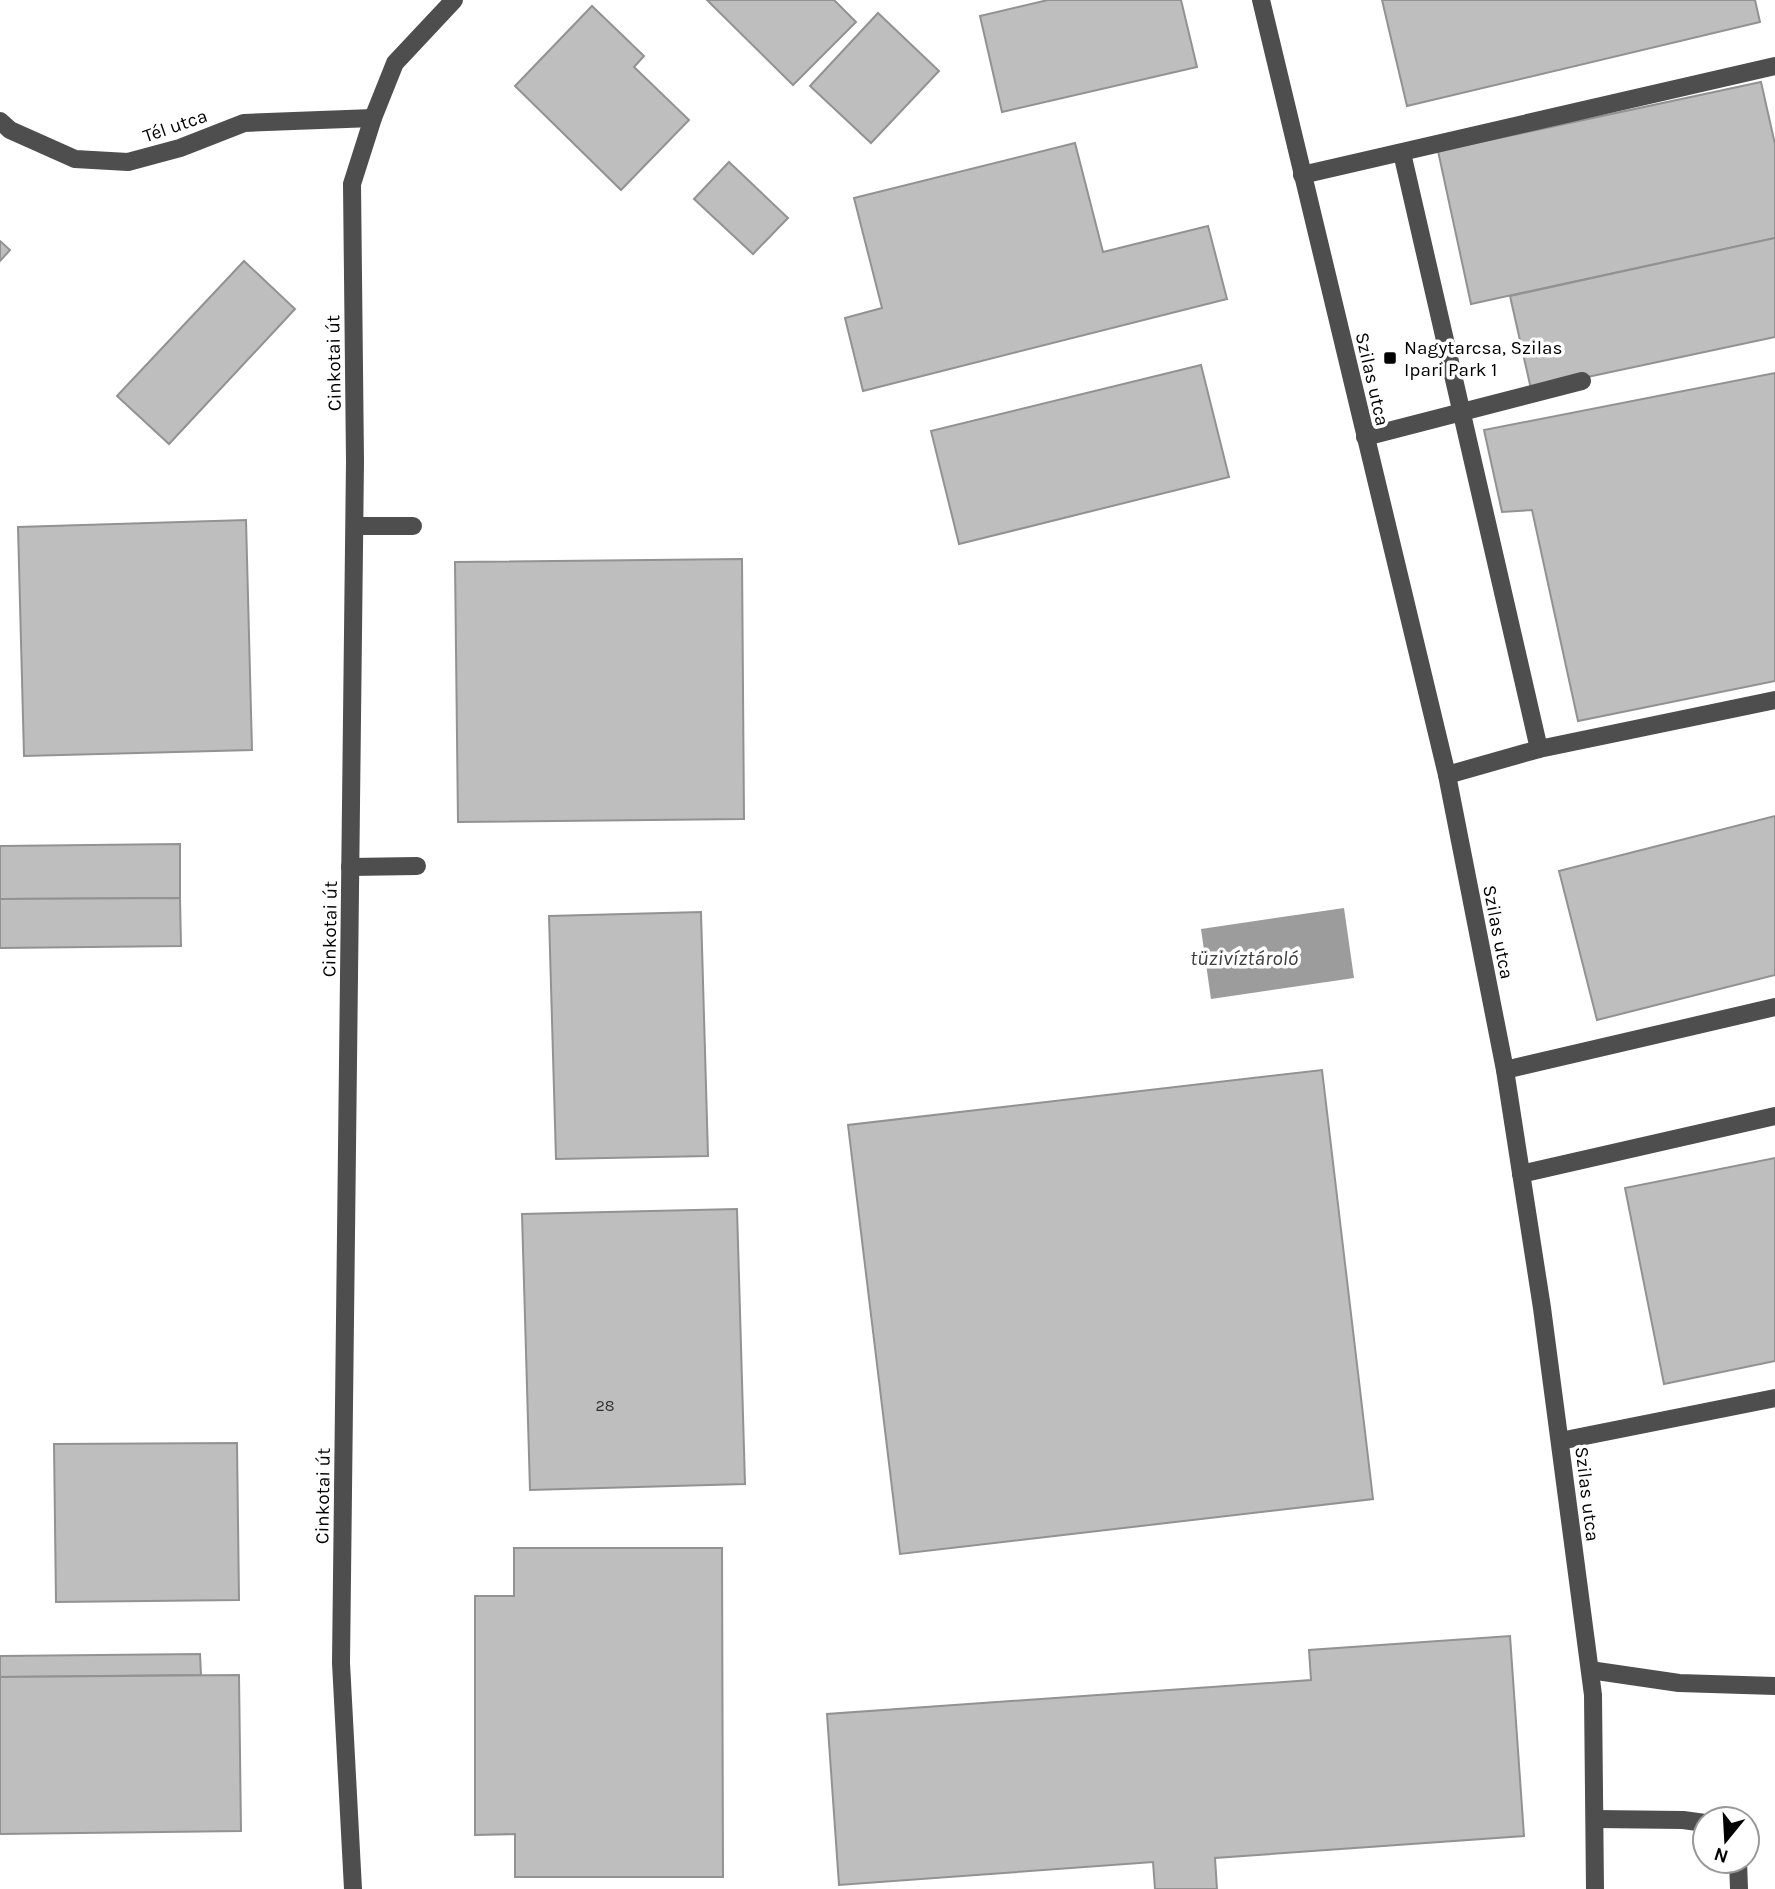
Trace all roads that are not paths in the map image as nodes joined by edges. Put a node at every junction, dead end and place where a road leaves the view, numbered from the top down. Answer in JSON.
{"nodes":[{"id":1,"x":454,"y":0,"type":"edge"},
{"id":2,"x":1261,"y":0,"type":"edge"},
{"id":3,"x":1775,"y":66,"type":"edge"},
{"id":4,"x":373,"y":118,"type":"junction"},
{"id":5,"x":0,"y":121,"type":"edge"},
{"id":6,"x":1402,"y":153,"type":"junction"},
{"id":7,"x":1302,"y":175,"type":"junction"},
{"id":8,"x":1581,"y":380,"type":"dead end"},
{"id":9,"x":1462,"y":411,"type":"junction"},
{"id":10,"x":1365,"y":437,"type":"junction"},
{"id":11,"x":355,"y":526,"type":"junction"},
{"id":12,"x":412,"y":526,"type":"dead end"},
{"id":13,"x":1775,"y":700,"type":"edge"},
{"id":14,"x":1539,"y":749,"type":"junction"},
{"id":15,"x":1447,"y":775,"type":"junction"},
{"id":16,"x":417,"y":866,"type":"dead end"},
{"id":17,"x":351,"y":867,"type":"junction"},
{"id":18,"x":1775,"y":1007,"type":"edge"},
{"id":19,"x":1505,"y":1070,"type":"junction"},
{"id":20,"x":1775,"y":1116,"type":"edge"},
{"id":21,"x":1521,"y":1174,"type":"junction"},
{"id":22,"x":1775,"y":1398,"type":"edge"},
{"id":23,"x":1560,"y":1441,"type":"junction"},
{"id":24,"x":1590,"y":1670,"type":"junction"},
{"id":25,"x":1775,"y":1686,"type":"edge"},
{"id":26,"x":1595,"y":1819,"type":"junction"},
{"id":27,"x":1691,"y":1821,"type":"edge"},
{"id":28,"x":353,"y":1889,"type":"edge"},
{"id":29,"x":1595,"y":1889,"type":"edge"}],
"edges":[{"from":1,"to":4,"type":"street","name":"Cinkotai út"},
{"from":2,"to":7,"type":"street","name":"Szilas utca"},
{"from":3,"to":6,"type":"street"},
{"from":4,"to":5,"type":"street","name":"Tél utca"},
{"from":4,"to":11,"type":"street","name":"Cinkotai út"},
{"from":6,"to":7,"type":"street"},
{"from":6,"to":9,"type":"street"},
{"from":7,"to":10,"type":"street","name":"Szilas utca"},
{"from":8,"to":9,"type":"street"},
{"from":9,"to":10,"type":"street"},
{"from":9,"to":14,"type":"street"},
{"from":10,"to":15,"type":"street","name":"Szilas utca"},
{"from":11,"to":12,"type":"street"},
{"from":11,"to":17,"type":"street","name":"Cinkotai út"},
{"from":13,"to":14,"type":"street"},
{"from":14,"to":15,"type":"street"},
{"from":15,"to":19,"type":"street","name":"Szilas utca"},
{"from":16,"to":17,"type":"street"},
{"from":17,"to":28,"type":"street","name":"Cinkotai út"},
{"from":18,"to":19,"type":"street"},
{"from":19,"to":21,"type":"street","name":"Szilas utca"},
{"from":20,"to":21,"type":"street"},
{"from":21,"to":23,"type":"street","name":"Szilas utca"},
{"from":22,"to":23,"type":"street"},
{"from":23,"to":24,"type":"street","name":"Szilas utca"},
{"from":24,"to":25,"type":"street"},
{"from":24,"to":26,"type":"street","name":"Szilas utca"},
{"from":26,"to":27,"type":"street"},
{"from":26,"to":29,"type":"street","name":"Szilas utca"}]}
